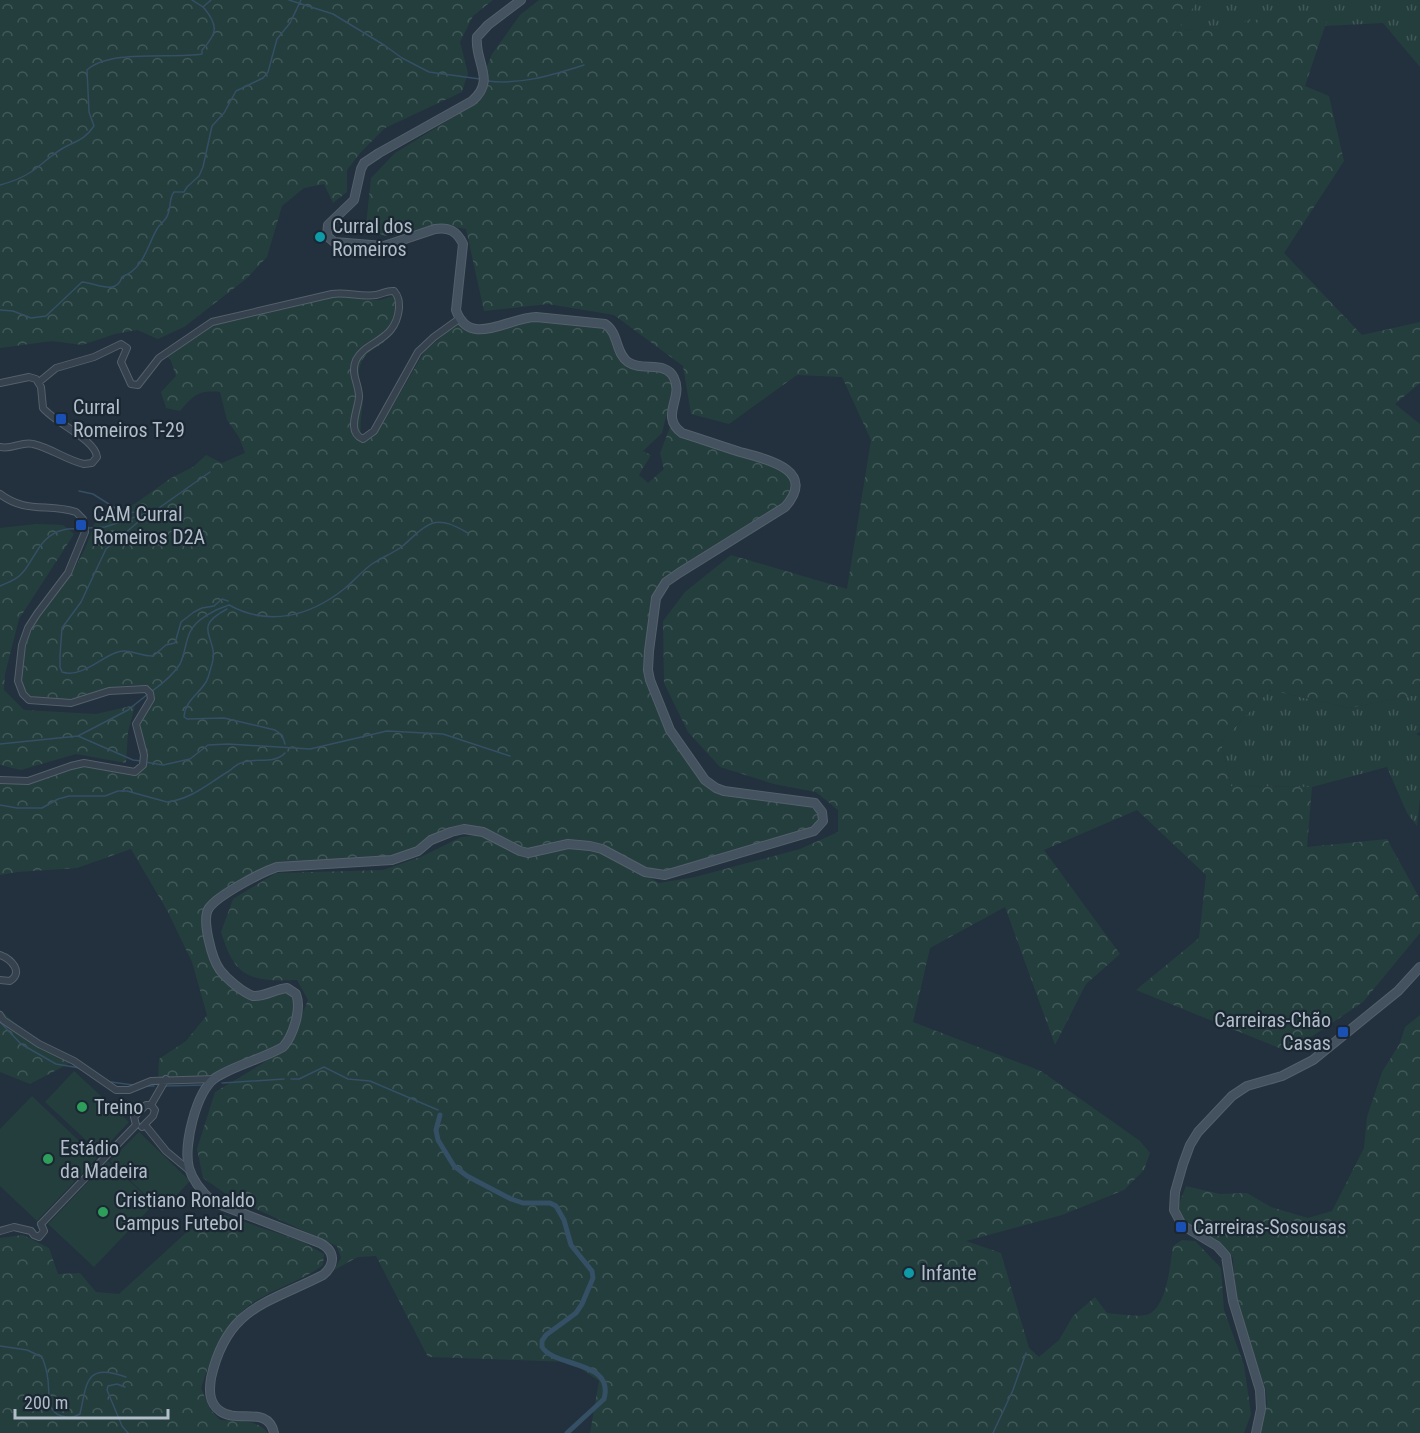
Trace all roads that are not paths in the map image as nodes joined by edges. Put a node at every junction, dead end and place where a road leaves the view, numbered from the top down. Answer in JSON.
{"nodes":[{"id":1,"x":521,"y":0,"type":"edge"},
{"id":2,"x":459,"y":319,"type":"junction"},
{"id":3,"x":39,"y":382,"type":"junction"},
{"id":4,"x":0,"y":383,"type":"edge"},
{"id":5,"x":0,"y":447,"type":"edge"},
{"id":6,"x":0,"y":494,"type":"edge"},
{"id":7,"x":0,"y":780,"type":"edge"},
{"id":8,"x":0,"y":955,"type":"edge"},
{"id":9,"x":1420,"y":967,"type":"edge"},
{"id":10,"x":0,"y":980,"type":"edge"},
{"id":11,"x":0,"y":1015,"type":"edge"},
{"id":12,"x":166,"y":1079,"type":"junction"},
{"id":13,"x":215,"y":1079,"type":"junction"},
{"id":14,"x":151,"y":1105,"type":"junction"},
{"id":15,"x":136,"y":1125,"type":"junction"},
{"id":16,"x":145,"y":1125,"type":"junction"},
{"id":17,"x":190,"y":1171,"type":"junction"},
{"id":18,"x":41,"y":1224,"type":"junction"},
{"id":19,"x":0,"y":1231,"type":"edge"},
{"id":20,"x":31,"y":1231,"type":"junction"},
{"id":21,"x":274,"y":1433,"type":"edge"},
{"id":22,"x":1256,"y":1433,"type":"edge"}],
"edges":[{"from":1,"to":2,"type":"main road"},
{"from":2,"to":3,"type":"street"},
{"from":2,"to":13,"type":"main road"},
{"from":3,"to":4,"type":"street"},
{"from":3,"to":5,"type":"street"},
{"from":6,"to":7,"type":"street"},
{"from":8,"to":10,"type":"street"},
{"from":9,"to":22,"type":"main road"},
{"from":11,"to":12,"type":"street"},
{"from":12,"to":13,"type":"street"},
{"from":12,"to":14,"type":"street"},
{"from":13,"to":17,"type":"main road"},
{"from":14,"to":15,"type":"street"},
{"from":14,"to":16,"type":"street"},
{"from":15,"to":16,"type":"street"},
{"from":15,"to":18,"type":"street"},
{"from":16,"to":17,"type":"street"},
{"from":17,"to":21,"type":"main road"},
{"from":18,"to":20,"type":"street"},
{"from":18,"to":20,"type":"street"},
{"from":19,"to":20,"type":"street"}]}
